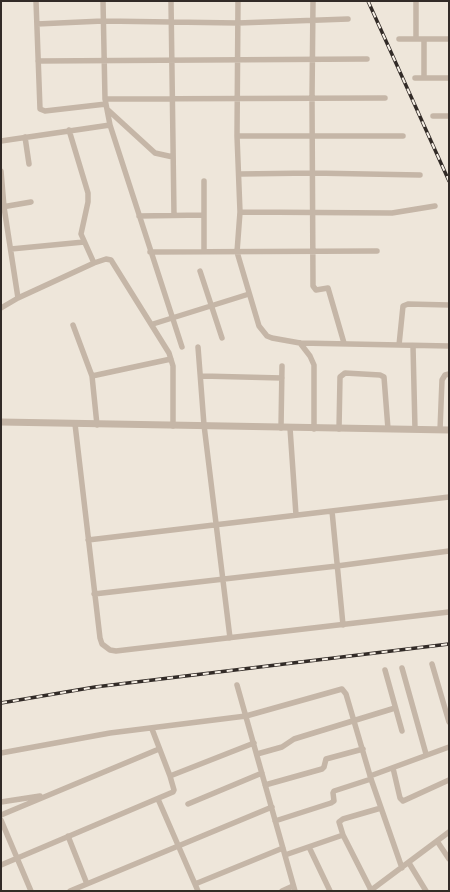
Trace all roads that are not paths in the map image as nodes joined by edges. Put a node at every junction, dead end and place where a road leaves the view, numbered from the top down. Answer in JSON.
{"nodes":[{"id":1,"x":36,"y":1,"type":"edge"},
{"id":2,"x":103,"y":1,"type":"edge"},
{"id":3,"x":171,"y":1,"type":"edge"},
{"id":4,"x":238,"y":1,"type":"edge"},
{"id":5,"x":313,"y":1,"type":"edge"},
{"id":6,"x":416,"y":1,"type":"edge"},
{"id":7,"x":348,"y":19,"type":"dead end"},
{"id":8,"x":104,"y":21,"type":"junction"},
{"id":9,"x":312,"y":21,"type":"junction"},
{"id":10,"x":171,"y":23,"type":"junction"},
{"id":11,"x":238,"y":23,"type":"junction"},
{"id":12,"x":37,"y":24,"type":"junction"},
{"id":13,"x":399,"y":39,"type":"dead end"},
{"id":14,"x":416,"y":39,"type":"junction"},
{"id":15,"x":424,"y":39,"type":"junction"},
{"id":16,"x":449,"y":39,"type":"edge"},
{"id":17,"x":238,"y":59,"type":"junction"},
{"id":18,"x":312,"y":59,"type":"junction"},
{"id":19,"x":367,"y":59,"type":"dead end"},
{"id":20,"x":104,"y":60,"type":"junction"},
{"id":21,"x":172,"y":60,"type":"junction"},
{"id":22,"x":38,"y":61,"type":"junction"},
{"id":23,"x":415,"y":78,"type":"dead end"},
{"id":24,"x":424,"y":78,"type":"junction"},
{"id":25,"x":449,"y":78,"type":"edge"},
{"id":26,"x":238,"y":98,"type":"junction"},
{"id":27,"x":312,"y":98,"type":"junction"},
{"id":28,"x":385,"y":98,"type":"dead end"},
{"id":29,"x":173,"y":99,"type":"junction"},
{"id":30,"x":106,"y":101,"type":"junction"},
{"id":31,"x":108,"y":110,"type":"junction"},
{"id":32,"x":433,"y":116,"type":"dead end"},
{"id":33,"x":449,"y":116,"type":"edge"},
{"id":34,"x":110,"y":125,"type":"junction"},
{"id":35,"x":70,"y":130,"type":"junction"},
{"id":36,"x":237,"y":136,"type":"junction"},
{"id":37,"x":312,"y":136,"type":"junction"},
{"id":38,"x":403,"y":136,"type":"dead end"},
{"id":39,"x":25,"y":137,"type":"junction"},
{"id":40,"x":1,"y":140,"type":"edge"},
{"id":41,"x":174,"y":157,"type":"junction"},
{"id":42,"x":29,"y":164,"type":"dead end"},
{"id":43,"x":1,"y":171,"type":"edge"},
{"id":44,"x":312,"y":173,"type":"junction"},
{"id":45,"x":240,"y":174,"type":"junction"},
{"id":46,"x":420,"y":174,"type":"dead end"},
{"id":47,"x":204,"y":181,"type":"dead end"},
{"id":48,"x":31,"y":202,"type":"dead end"},
{"id":49,"x":434,"y":206,"type":"dead end"},
{"id":50,"x":3,"y":207,"type":"edge"},
{"id":51,"x":240,"y":212,"type":"junction"},
{"id":52,"x":312,"y":213,"type":"junction"},
{"id":53,"x":204,"y":215,"type":"junction"},
{"id":54,"x":139,"y":216,"type":"junction"},
{"id":55,"x":174,"y":216,"type":"junction"},
{"id":56,"x":84,"y":242,"type":"junction"},
{"id":57,"x":11,"y":249,"type":"junction"},
{"id":58,"x":314,"y":251,"type":"junction"},
{"id":59,"x":376,"y":251,"type":"dead end"},
{"id":60,"x":150,"y":252,"type":"junction"},
{"id":61,"x":204,"y":252,"type":"junction"},
{"id":62,"x":237,"y":252,"type":"junction"},
{"id":63,"x":94,"y":263,"type":"junction"},
{"id":64,"x":200,"y":271,"type":"dead end"},
{"id":65,"x":250,"y":294,"type":"junction"},
{"id":66,"x":18,"y":298,"type":"junction"},
{"id":67,"x":212,"y":305,"type":"junction"},
{"id":68,"x":449,"y":305,"type":"edge"},
{"id":69,"x":1,"y":308,"type":"edge"},
{"id":70,"x":172,"y":317,"type":"junction"},
{"id":71,"x":153,"y":324,"type":"junction"},
{"id":72,"x":73,"y":325,"type":"dead end"},
{"id":73,"x":222,"y":338,"type":"dead end"},
{"id":74,"x":300,"y":343,"type":"junction"},
{"id":75,"x":344,"y":343,"type":"junction"},
{"id":76,"x":399,"y":345,"type":"junction"},
{"id":77,"x":412,"y":346,"type":"junction"},
{"id":78,"x":449,"y":346,"type":"edge"},
{"id":79,"x":182,"y":347,"type":"dead end"},
{"id":80,"x":198,"y":347,"type":"dead end"},
{"id":81,"x":172,"y":360,"type":"junction"},
{"id":82,"x":282,"y":366,"type":"dead end"},
{"id":83,"x":449,"y":374,"type":"edge"},
{"id":84,"x":92,"y":376,"type":"junction"},
{"id":85,"x":202,"y":376,"type":"junction"},
{"id":86,"x":282,"y":378,"type":"junction"},
{"id":87,"x":1,"y":422,"type":"edge"},
{"id":88,"x":75,"y":424,"type":"junction"},
{"id":89,"x":97,"y":425,"type":"junction"},
{"id":90,"x":173,"y":426,"type":"junction"},
{"id":91,"x":204,"y":426,"type":"junction"},
{"id":92,"x":281,"y":428,"type":"junction"},
{"id":93,"x":290,"y":428,"type":"junction"},
{"id":94,"x":314,"y":429,"type":"junction"},
{"id":95,"x":339,"y":429,"type":"junction"},
{"id":96,"x":388,"y":429,"type":"junction"},
{"id":97,"x":415,"y":429,"type":"junction"},
{"id":98,"x":440,"y":430,"type":"junction"},
{"id":99,"x":449,"y":430,"type":"edge"},
{"id":100,"x":449,"y":497,"type":"edge"},
{"id":101,"x":332,"y":511,"type":"junction"},
{"id":102,"x":296,"y":515,"type":"junction"},
{"id":103,"x":215,"y":525,"type":"junction"},
{"id":104,"x":88,"y":540,"type":"junction"},
{"id":105,"x":449,"y":551,"type":"edge"},
{"id":106,"x":337,"y":566,"type":"junction"},
{"id":107,"x":222,"y":579,"type":"junction"},
{"id":108,"x":94,"y":594,"type":"junction"},
{"id":109,"x":449,"y":612,"type":"edge"},
{"id":110,"x":343,"y":625,"type":"junction"},
{"id":111,"x":230,"y":638,"type":"junction"},
{"id":112,"x":432,"y":664,"type":"dead end"},
{"id":113,"x":402,"y":668,"type":"dead end"},
{"id":114,"x":385,"y":670,"type":"dead end"},
{"id":115,"x":238,"y":685,"type":"dead end"},
{"id":116,"x":396,"y":708,"type":"junction"},
{"id":117,"x":246,"y":716,"type":"junction"},
{"id":118,"x":354,"y":720,"type":"junction"},
{"id":119,"x":449,"y":722,"type":"edge"},
{"id":120,"x":152,"y":729,"type":"junction"},
{"id":121,"x":402,"y":730,"type":"dead end"},
{"id":122,"x":254,"y":743,"type":"junction"},
{"id":123,"x":449,"y":747,"type":"edge"},
{"id":124,"x":159,"y":749,"type":"junction"},
{"id":125,"x":363,"y":749,"type":"junction"},
{"id":126,"x":1,"y":753,"type":"edge"},
{"id":127,"x":257,"y":754,"type":"junction"},
{"id":128,"x":426,"y":754,"type":"junction"},
{"id":129,"x":393,"y":768,"type":"junction"},
{"id":130,"x":262,"y":774,"type":"junction"},
{"id":131,"x":170,"y":776,"type":"junction"},
{"id":132,"x":371,"y":778,"type":"junction"},
{"id":133,"x":449,"y":780,"type":"edge"},
{"id":134,"x":265,"y":785,"type":"junction"},
{"id":135,"x":49,"y":795,"type":"junction"},
{"id":136,"x":158,"y":799,"type":"junction"},
{"id":137,"x":1,"y":802,"type":"edge"},
{"id":138,"x":188,"y":804,"type":"dead end"},
{"id":139,"x":272,"y":807,"type":"junction"},
{"id":140,"x":381,"y":808,"type":"junction"},
{"id":141,"x":1,"y":815,"type":"edge"},
{"id":142,"x":1,"y":820,"type":"edge"},
{"id":143,"x":275,"y":821,"type":"junction"},
{"id":144,"x":449,"y":832,"type":"edge"},
{"id":145,"x":343,"y":835,"type":"junction"},
{"id":146,"x":68,"y":836,"type":"junction"},
{"id":147,"x":437,"y":841,"type":"junction"},
{"id":148,"x":179,"y":846,"type":"junction"},
{"id":149,"x":309,"y":847,"type":"junction"},
{"id":150,"x":283,"y":848,"type":"junction"},
{"id":151,"x":285,"y":855,"type":"junction"},
{"id":152,"x":17,"y":859,"type":"junction"},
{"id":153,"x":449,"y":859,"type":"edge"},
{"id":154,"x":409,"y":863,"type":"junction"},
{"id":155,"x":1,"y":865,"type":"edge"},
{"id":156,"x":402,"y":868,"type":"junction"},
{"id":157,"x":87,"y":884,"type":"junction"},
{"id":158,"x":195,"y":884,"type":"junction"},
{"id":159,"x":294,"y":888,"type":"edge"},
{"id":160,"x":31,"y":891,"type":"edge"},
{"id":161,"x":70,"y":891,"type":"edge"},
{"id":162,"x":198,"y":891,"type":"edge"},
{"id":163,"x":282,"y":891,"type":"edge"},
{"id":164,"x":330,"y":891,"type":"edge"},
{"id":165,"x":370,"y":891,"type":"edge"},
{"id":166,"x":426,"y":891,"type":"edge"}],
"edges":[{"from":1,"to":12,"type":"street"},
{"from":2,"to":8,"type":"street"},
{"from":3,"to":10,"type":"street"},
{"from":4,"to":11,"type":"street"},
{"from":5,"to":9,"type":"street"},
{"from":6,"to":14,"type":"street"},
{"from":7,"to":9,"type":"street"},
{"from":8,"to":10,"type":"street"},
{"from":8,"to":12,"type":"street"},
{"from":8,"to":20,"type":"street"},
{"from":9,"to":11,"type":"street"},
{"from":9,"to":18,"type":"street"},
{"from":10,"to":11,"type":"street"},
{"from":10,"to":21,"type":"street"},
{"from":11,"to":17,"type":"street"},
{"from":12,"to":22,"type":"street"},
{"from":13,"to":14,"type":"street"},
{"from":14,"to":15,"type":"street"},
{"from":15,"to":16,"type":"street"},
{"from":15,"to":24,"type":"street"},
{"from":17,"to":18,"type":"street"},
{"from":17,"to":21,"type":"street"},
{"from":17,"to":26,"type":"street"},
{"from":18,"to":19,"type":"street"},
{"from":18,"to":27,"type":"street"},
{"from":20,"to":21,"type":"street"},
{"from":20,"to":22,"type":"street"},
{"from":20,"to":30,"type":"street"},
{"from":21,"to":29,"type":"street"},
{"from":22,"to":30,"type":"street"},
{"from":23,"to":24,"type":"street"},
{"from":24,"to":25,"type":"street"},
{"from":26,"to":27,"type":"street"},
{"from":26,"to":29,"type":"street"},
{"from":26,"to":36,"type":"street"},
{"from":27,"to":28,"type":"street"},
{"from":27,"to":37,"type":"street"},
{"from":29,"to":30,"type":"street"},
{"from":29,"to":41,"type":"street"},
{"from":30,"to":31,"type":"street"},
{"from":31,"to":34,"type":"street"},
{"from":31,"to":41,"type":"street"},
{"from":32,"to":33,"type":"street"},
{"from":34,"to":35,"type":"street"},
{"from":34,"to":54,"type":"street"},
{"from":35,"to":39,"type":"street"},
{"from":35,"to":56,"type":"street"},
{"from":36,"to":37,"type":"street"},
{"from":36,"to":45,"type":"street"},
{"from":37,"to":38,"type":"street"},
{"from":37,"to":44,"type":"street"},
{"from":39,"to":40,"type":"street"},
{"from":39,"to":42,"type":"street"},
{"from":41,"to":55,"type":"street"},
{"from":43,"to":50,"type":"street"},
{"from":44,"to":45,"type":"street"},
{"from":44,"to":46,"type":"street"},
{"from":44,"to":52,"type":"street"},
{"from":45,"to":51,"type":"street"},
{"from":47,"to":53,"type":"street"},
{"from":48,"to":50,"type":"street"},
{"from":49,"to":52,"type":"street"},
{"from":50,"to":57,"type":"street"},
{"from":51,"to":52,"type":"street"},
{"from":51,"to":62,"type":"street"},
{"from":52,"to":58,"type":"street"},
{"from":53,"to":55,"type":"street"},
{"from":53,"to":61,"type":"street"},
{"from":54,"to":55,"type":"street"},
{"from":54,"to":60,"type":"street"},
{"from":56,"to":57,"type":"street"},
{"from":56,"to":63,"type":"street"},
{"from":57,"to":66,"type":"street"},
{"from":58,"to":59,"type":"street"},
{"from":58,"to":62,"type":"street"},
{"from":58,"to":75,"type":"street"},
{"from":60,"to":61,"type":"street"},
{"from":60,"to":70,"type":"street"},
{"from":61,"to":62,"type":"street"},
{"from":62,"to":65,"type":"street"},
{"from":63,"to":66,"type":"street"},
{"from":63,"to":71,"type":"street"},
{"from":64,"to":67,"type":"street"},
{"from":65,"to":67,"type":"street"},
{"from":65,"to":74,"type":"street"},
{"from":66,"to":69,"type":"street"},
{"from":67,"to":70,"type":"street"},
{"from":67,"to":73,"type":"street"},
{"from":68,"to":76,"type":"street"},
{"from":70,"to":71,"type":"street"},
{"from":70,"to":79,"type":"street"},
{"from":71,"to":81,"type":"street"},
{"from":72,"to":84,"type":"street"},
{"from":74,"to":75,"type":"street"},
{"from":74,"to":94,"type":"street"},
{"from":75,"to":76,"type":"street"},
{"from":76,"to":77,"type":"street"},
{"from":77,"to":78,"type":"street"},
{"from":77,"to":97,"type":"street"},
{"from":80,"to":85,"type":"street"},
{"from":81,"to":84,"type":"street"},
{"from":81,"to":90,"type":"street"},
{"from":82,"to":86,"type":"street"},
{"from":83,"to":98,"type":"street"},
{"from":84,"to":89,"type":"street"},
{"from":85,"to":86,"type":"street"},
{"from":85,"to":91,"type":"street"},
{"from":86,"to":92,"type":"street"},
{"from":87,"to":88,"type":"street"},
{"from":88,"to":89,"type":"street"},
{"from":88,"to":104,"type":"street"},
{"from":89,"to":90,"type":"street"},
{"from":90,"to":91,"type":"street"},
{"from":91,"to":92,"type":"street"},
{"from":91,"to":103,"type":"street"},
{"from":92,"to":93,"type":"street"},
{"from":93,"to":94,"type":"street"},
{"from":93,"to":102,"type":"street"},
{"from":94,"to":95,"type":"street"},
{"from":95,"to":96,"type":"street"},
{"from":95,"to":96,"type":"street"},
{"from":96,"to":97,"type":"street"},
{"from":97,"to":98,"type":"street"},
{"from":98,"to":99,"type":"street"},
{"from":100,"to":101,"type":"street"},
{"from":101,"to":102,"type":"street"},
{"from":101,"to":106,"type":"street"},
{"from":102,"to":103,"type":"street"},
{"from":103,"to":104,"type":"street"},
{"from":103,"to":107,"type":"street"},
{"from":104,"to":108,"type":"street"},
{"from":105,"to":106,"type":"street"},
{"from":106,"to":107,"type":"street"},
{"from":106,"to":110,"type":"street"},
{"from":107,"to":108,"type":"street"},
{"from":107,"to":111,"type":"street"},
{"from":108,"to":111,"type":"street"},
{"from":109,"to":110,"type":"street"},
{"from":110,"to":111,"type":"street"},
{"from":112,"to":119,"type":"street"},
{"from":113,"to":128,"type":"street"},
{"from":114,"to":116,"type":"street"},
{"from":115,"to":117,"type":"street"},
{"from":116,"to":118,"type":"street"},
{"from":116,"to":121,"type":"street"},
{"from":117,"to":118,"type":"street"},
{"from":117,"to":120,"type":"street"},
{"from":117,"to":122,"type":"street"},
{"from":118,"to":125,"type":"street"},
{"from":118,"to":127,"type":"street"},
{"from":120,"to":124,"type":"street"},
{"from":120,"to":126,"type":"street"},
{"from":122,"to":127,"type":"street"},
{"from":122,"to":131,"type":"street"},
{"from":123,"to":128,"type":"street"},
{"from":124,"to":131,"type":"street"},
{"from":124,"to":135,"type":"street"},
{"from":125,"to":132,"type":"street"},
{"from":125,"to":134,"type":"street"},
{"from":127,"to":130,"type":"street"},
{"from":128,"to":129,"type":"street"},
{"from":129,"to":132,"type":"street"},
{"from":129,"to":133,"type":"street"},
{"from":130,"to":134,"type":"street"},
{"from":130,"to":138,"type":"street"},
{"from":131,"to":136,"type":"street"},
{"from":132,"to":140,"type":"street"},
{"from":132,"to":143,"type":"street"},
{"from":134,"to":139,"type":"street"},
{"from":135,"to":137,"type":"street"},
{"from":135,"to":141,"type":"street"},
{"from":136,"to":146,"type":"street"},
{"from":136,"to":148,"type":"street"},
{"from":139,"to":143,"type":"street"},
{"from":139,"to":148,"type":"street"},
{"from":140,"to":145,"type":"street"},
{"from":140,"to":156,"type":"street"},
{"from":142,"to":152,"type":"street"},
{"from":143,"to":150,"type":"street"},
{"from":144,"to":147,"type":"street"},
{"from":145,"to":149,"type":"street"},
{"from":145,"to":165,"type":"street"},
{"from":146,"to":152,"type":"street"},
{"from":146,"to":157,"type":"street"},
{"from":147,"to":153,"type":"street"},
{"from":147,"to":154,"type":"street"},
{"from":148,"to":157,"type":"street"},
{"from":148,"to":158,"type":"street"},
{"from":149,"to":151,"type":"street"},
{"from":149,"to":164,"type":"street"},
{"from":150,"to":151,"type":"street"},
{"from":150,"to":158,"type":"street"},
{"from":151,"to":159,"type":"street"},
{"from":152,"to":155,"type":"street"},
{"from":152,"to":160,"type":"street"},
{"from":154,"to":156,"type":"street"},
{"from":154,"to":166,"type":"street"},
{"from":156,"to":165,"type":"street"},
{"from":157,"to":161,"type":"street"},
{"from":158,"to":162,"type":"street"},
{"from":159,"to":163,"type":"street"}]}
